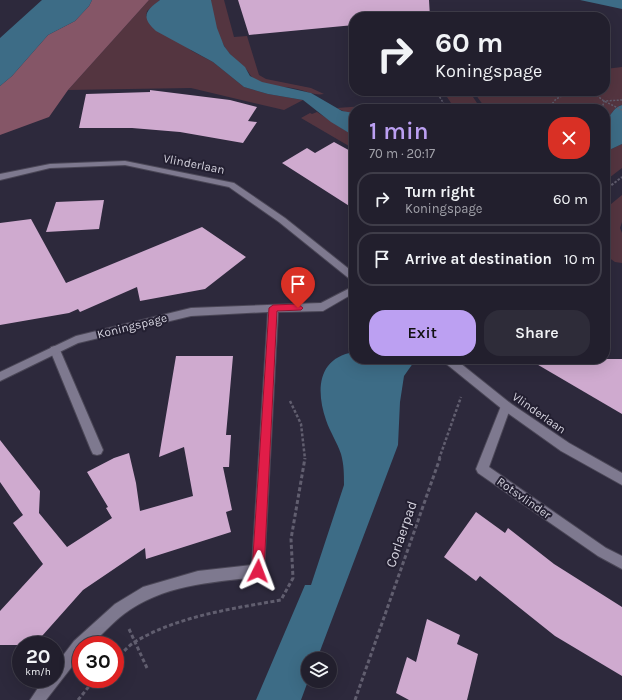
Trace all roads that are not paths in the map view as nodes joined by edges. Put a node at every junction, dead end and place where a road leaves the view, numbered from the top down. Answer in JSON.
{"nodes":[{"id":1,"x":0,"y":177,"type":"edge"},
{"id":2,"x":349,"y":274,"type":"edge"},
{"id":3,"x":349,"y":292,"type":"edge"},
{"id":4,"x":273,"y":308,"type":"junction"},
{"id":5,"x":55,"y":350,"type":"junction"},
{"id":6,"x":454,"y":364,"type":"edge"},
{"id":7,"x":0,"y":377,"type":"edge"},
{"id":8,"x":506,"y":406,"type":"junction"},
{"id":9,"x":97,"y":450,"type":"dead end"},
{"id":10,"x":622,"y":479,"type":"edge"},
{"id":11,"x":622,"y":562,"type":"edge"},
{"id":12,"x":64,"y":665,"type":"edge"},
{"id":13,"x":46,"y":688,"type":"edge"},
{"id":14,"x":37,"y":700,"type":"edge"}],
"edges":[{"from":1,"to":2,"type":"street","name":"Vlinderlaan"},
{"from":3,"to":4,"type":"street","name":"Koningspage"},
{"from":4,"to":5,"type":"street","name":"Koningspage"},
{"from":4,"to":12,"type":"street"},
{"from":5,"to":7,"type":"street","name":"Koningspage"},
{"from":5,"to":9,"type":"street"},
{"from":6,"to":8,"type":"street","name":"Vlinderlaan"},
{"from":8,"to":10,"type":"street","name":"Vlinderlaan"},
{"from":8,"to":11,"type":"street","name":"Rotsvlinder"},
{"from":13,"to":14,"type":"street"}]}
